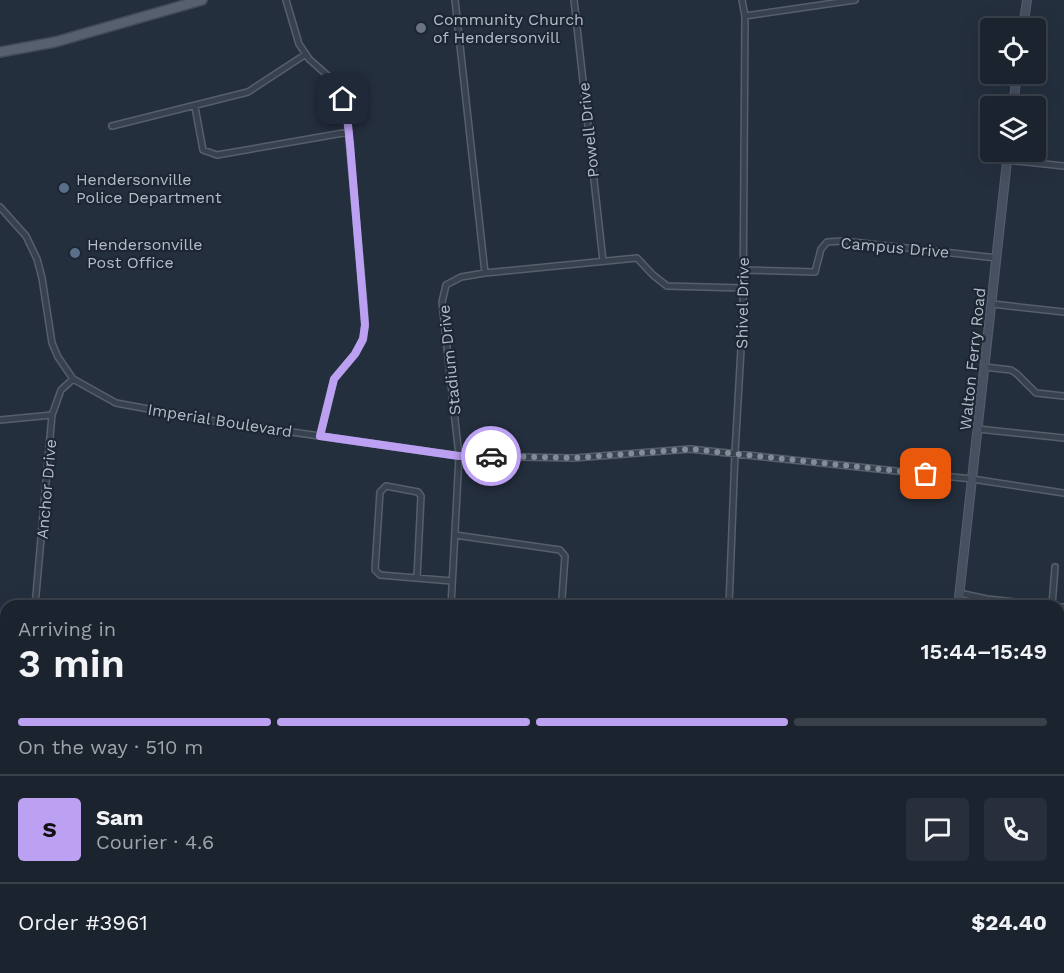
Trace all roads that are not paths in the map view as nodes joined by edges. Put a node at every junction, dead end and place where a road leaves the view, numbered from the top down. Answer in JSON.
{"nodes":[{"id":1,"x":202,"y":0,"type":"edge"},
{"id":2,"x":286,"y":0,"type":"edge"},
{"id":3,"x":455,"y":0,"type":"edge"},
{"id":4,"x":574,"y":0,"type":"edge"},
{"id":5,"x":742,"y":0,"type":"edge"},
{"id":6,"x":855,"y":0,"type":"edge"},
{"id":7,"x":1027,"y":0,"type":"edge"},
{"id":8,"x":745,"y":16,"type":"junction"},
{"id":9,"x":1024,"y":18,"type":"edge"},
{"id":10,"x":0,"y":52,"type":"edge"},
{"id":11,"x":306,"y":54,"type":"junction"},
{"id":12,"x":195,"y":107,"type":"junction"},
{"id":13,"x":112,"y":126,"type":"dead end"},
{"id":14,"x":349,"y":132,"type":"junction"},
{"id":15,"x":1007,"y":162,"type":"edge"},
{"id":16,"x":1042,"y":162,"type":"edge"},
{"id":17,"x":1064,"y":166,"type":"edge"},
{"id":18,"x":0,"y":207,"type":"edge"},
{"id":19,"x":997,"y":258,"type":"junction"},
{"id":20,"x":603,"y":261,"type":"junction"},
{"id":21,"x":742,"y":270,"type":"junction"},
{"id":22,"x":485,"y":273,"type":"junction"},
{"id":23,"x":742,"y":288,"type":"junction"},
{"id":24,"x":992,"y":304,"type":"junction"},
{"id":25,"x":1064,"y":312,"type":"edge"},
{"id":26,"x":985,"y":366,"type":"junction"},
{"id":27,"x":73,"y":379,"type":"junction"},
{"id":28,"x":1064,"y":396,"type":"edge"},
{"id":29,"x":52,"y":415,"type":"junction"},
{"id":30,"x":0,"y":420,"type":"edge"},
{"id":31,"x":978,"y":429,"type":"junction"},
{"id":32,"x":320,"y":436,"type":"junction"},
{"id":33,"x":1064,"y":438,"type":"edge"},
{"id":34,"x":735,"y":453,"type":"junction"},
{"id":35,"x":459,"y":456,"type":"junction"},
{"id":36,"x":972,"y":479,"type":"junction"},
{"id":37,"x":1064,"y":493,"type":"edge"},
{"id":38,"x":456,"y":535,"type":"junction"},
{"id":39,"x":1055,"y":567,"type":"dead end"},
{"id":40,"x":417,"y":578,"type":"junction"},
{"id":41,"x":452,"y":581,"type":"junction"},
{"id":42,"x":959,"y":593,"type":"junction"},
{"id":43,"x":36,"y":600,"type":"edge"},
{"id":44,"x":451,"y":600,"type":"edge"},
{"id":45,"x":562,"y":600,"type":"edge"},
{"id":46,"x":729,"y":600,"type":"edge"},
{"id":47,"x":958,"y":600,"type":"edge"},
{"id":48,"x":996,"y":600,"type":"edge"},
{"id":49,"x":1053,"y":600,"type":"edge"}],
"edges":[{"from":1,"to":10,"type":"main road"},
{"from":2,"to":11,"type":"street"},
{"from":3,"to":22,"type":"street"},
{"from":4,"to":20,"type":"street","name":"Powell Drive"},
{"from":5,"to":8,"type":"street","name":"Shivel Drive"},
{"from":6,"to":8,"type":"street"},
{"from":7,"to":9,"type":"street"},
{"from":8,"to":21,"type":"street","name":"Shivel Drive"},
{"from":11,"to":12,"type":"street"},
{"from":11,"to":14,"type":"street"},
{"from":12,"to":13,"type":"street"},
{"from":12,"to":14,"type":"street"},
{"from":14,"to":32,"type":"street"},
{"from":15,"to":19,"type":"street","name":"Walton Ferry Road"},
{"from":16,"to":17,"type":"street"},
{"from":18,"to":27,"type":"street","name":"Imperial Boulevard"},
{"from":19,"to":21,"type":"street","name":"Campus Drive"},
{"from":19,"to":24,"type":"street","name":"Walton Ferry Road"},
{"from":20,"to":22,"type":"street"},
{"from":20,"to":23,"type":"street"},
{"from":21,"to":23,"type":"street","name":"Shivel Drive"},
{"from":22,"to":35,"type":"street","name":"Stadium Drive"},
{"from":23,"to":34,"type":"street","name":"Shivel Drive"},
{"from":24,"to":25,"type":"street"},
{"from":24,"to":26,"type":"street","name":"Walton Ferry Road"},
{"from":26,"to":28,"type":"street"},
{"from":26,"to":31,"type":"street","name":"Walton Ferry Road"},
{"from":27,"to":29,"type":"street","name":"Anchor Drive"},
{"from":27,"to":32,"type":"street","name":"Imperial Boulevard"},
{"from":29,"to":30,"type":"street"},
{"from":29,"to":43,"type":"street","name":"Anchor Drive"},
{"from":31,"to":33,"type":"street"},
{"from":31,"to":36,"type":"street","name":"Walton Ferry Road"},
{"from":32,"to":35,"type":"street","name":"Imperial Boulevard"},
{"from":34,"to":35,"type":"street","name":"Imperial Boulevard"},
{"from":34,"to":36,"type":"street","name":"Imperial Boulevard"},
{"from":34,"to":46,"type":"street","name":"Shivel Drive"},
{"from":35,"to":38,"type":"street","name":"Stadium Drive"},
{"from":36,"to":37,"type":"street","name":"Imperial Boulevard"},
{"from":36,"to":42,"type":"street","name":"Walton Ferry Road"},
{"from":38,"to":41,"type":"street","name":"Stadium Drive"},
{"from":38,"to":45,"type":"street"},
{"from":39,"to":49,"type":"street"},
{"from":40,"to":40,"type":"street"},
{"from":40,"to":41,"type":"street"},
{"from":41,"to":44,"type":"street","name":"Stadium Drive"},
{"from":42,"to":47,"type":"street","name":"Walton Ferry Road"},
{"from":42,"to":48,"type":"street"}]}
